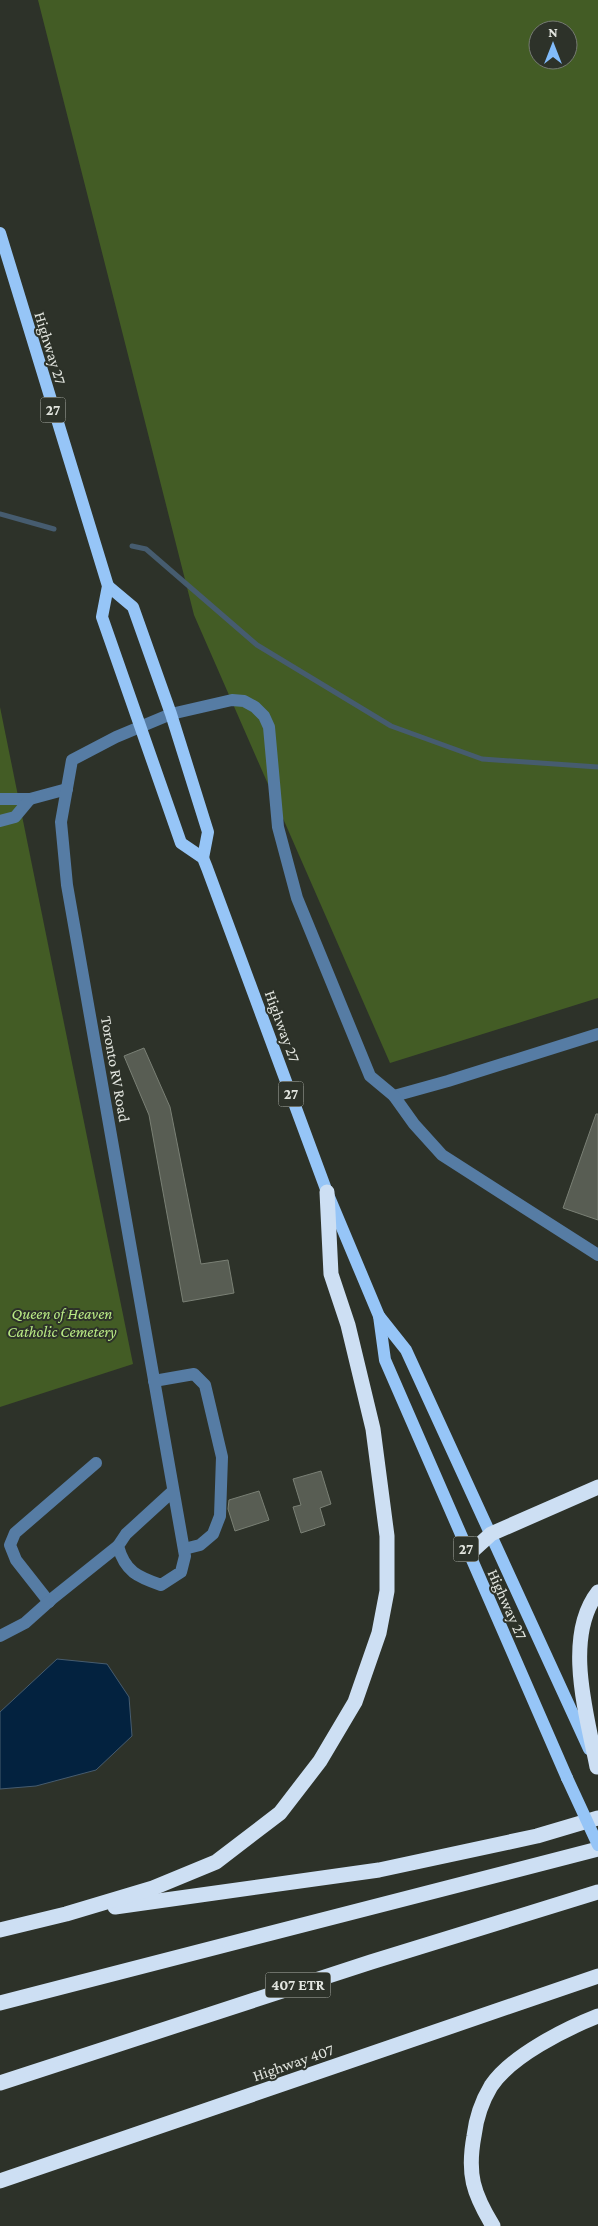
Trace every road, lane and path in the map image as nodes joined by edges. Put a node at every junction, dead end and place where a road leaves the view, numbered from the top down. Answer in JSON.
{"nodes":[{"id":1,"x":0,"y":233,"type":"edge"},
{"id":2,"x":108,"y":586,"type":"junction"},
{"id":3,"x":170,"y":714,"type":"junction"},
{"id":4,"x":140,"y":727,"type":"junction"},
{"id":5,"x":67,"y":789,"type":"junction"},
{"id":6,"x":0,"y":799,"type":"edge"},
{"id":7,"x":30,"y":800,"type":"junction"},
{"id":8,"x":0,"y":821,"type":"edge"},
{"id":9,"x":203,"y":858,"type":"junction"},
{"id":10,"x":598,"y":1034,"type":"edge"},
{"id":11,"x":394,"y":1096,"type":"junction"},
{"id":12,"x":327,"y":1192,"type":"junction"},
{"id":13,"x":598,"y":1255,"type":"edge"},
{"id":14,"x":379,"y":1316,"type":"junction"},
{"id":15,"x":154,"y":1382,"type":"junction"},
{"id":16,"x":96,"y":1463,"type":"dead end"},
{"id":17,"x":598,"y":1487,"type":"edge"},
{"id":18,"x":173,"y":1491,"type":"junction"},
{"id":19,"x":491,"y":1534,"type":"junction"},
{"id":20,"x":118,"y":1546,"type":"junction"},
{"id":21,"x":184,"y":1549,"type":"junction"},
{"id":22,"x":468,"y":1554,"type":"junction"},
{"id":23,"x":598,"y":1592,"type":"edge"},
{"id":24,"x":49,"y":1602,"type":"junction"},
{"id":25,"x":0,"y":1636,"type":"edge"},
{"id":26,"x":598,"y":1768,"type":"edge"},
{"id":27,"x":598,"y":1818,"type":"edge"},
{"id":28,"x":598,"y":1845,"type":"edge"},
{"id":29,"x":598,"y":1849,"type":"edge"},
{"id":30,"x":598,"y":1892,"type":"edge"},
{"id":31,"x":66,"y":1914,"type":"junction"},
{"id":32,"x":0,"y":1930,"type":"edge"},
{"id":33,"x":598,"y":1976,"type":"edge"},
{"id":34,"x":0,"y":2003,"type":"edge"},
{"id":35,"x":598,"y":2016,"type":"edge"},
{"id":36,"x":0,"y":2083,"type":"edge"},
{"id":37,"x":0,"y":2181,"type":"edge"},
{"id":38,"x":492,"y":2226,"type":"edge"}],
"edges":[{"from":1,"to":2,"type":"main road","name":"Highway 27","number":"27"},
{"from":2,"to":3,"type":"main road"},
{"from":2,"to":4,"type":"main road","name":"Highway 27","number":"27"},
{"from":3,"to":4,"type":"lane","name":"Toronto RV Road"},
{"from":3,"to":9,"type":"main road"},
{"from":3,"to":11,"type":"lane","name":"Toronto RV Road"},
{"from":4,"to":5,"type":"lane","name":"Toronto RV Road"},
{"from":4,"to":9,"type":"main road","name":"Highway 27","number":"27"},
{"from":5,"to":7,"type":"lane"},
{"from":5,"to":15,"type":"lane","name":"Toronto RV Road"},
{"from":6,"to":7,"type":"lane"},
{"from":7,"to":8,"type":"lane"},
{"from":9,"to":12,"type":"main road","name":"Highway 27","number":"27"},
{"from":10,"to":11,"type":"lane"},
{"from":11,"to":13,"type":"lane","name":"Toronto RV Road"},
{"from":12,"to":14,"type":"main road","name":"Highway 27","number":"27"},
{"from":12,"to":31,"type":"highway"},
{"from":14,"to":19,"type":"main road","name":"Highway 27","number":"27"},
{"from":14,"to":22,"type":"main road","name":"Highway 27","number":"27"},
{"from":15,"to":18,"type":"lane","name":"Toronto RV Road"},
{"from":15,"to":21,"type":"lane"},
{"from":16,"to":24,"type":"lane"},
{"from":17,"to":19,"type":"highway"},
{"from":18,"to":20,"type":"lane"},
{"from":18,"to":21,"type":"lane","name":"Toronto RV Road"},
{"from":19,"to":22,"type":"highway"},
{"from":19,"to":26,"type":"main road","name":"Highway 27","number":"27"},
{"from":20,"to":21,"type":"lane","name":"Toronto RV Road"},
{"from":20,"to":24,"type":"lane"},
{"from":22,"to":28,"type":"main road","name":"Highway 27","number":"27","bridge":true},
{"from":23,"to":26,"type":"highway"},
{"from":24,"to":25,"type":"lane"},
{"from":27,"to":31,"type":"highway"},
{"from":29,"to":34,"type":"highway"},
{"from":30,"to":36,"type":"highway","number":"407 ETR"},
{"from":31,"to":32,"type":"highway"},
{"from":33,"to":37,"type":"highway","name":"Highway 407"},
{"from":35,"to":38,"type":"highway"}]}
